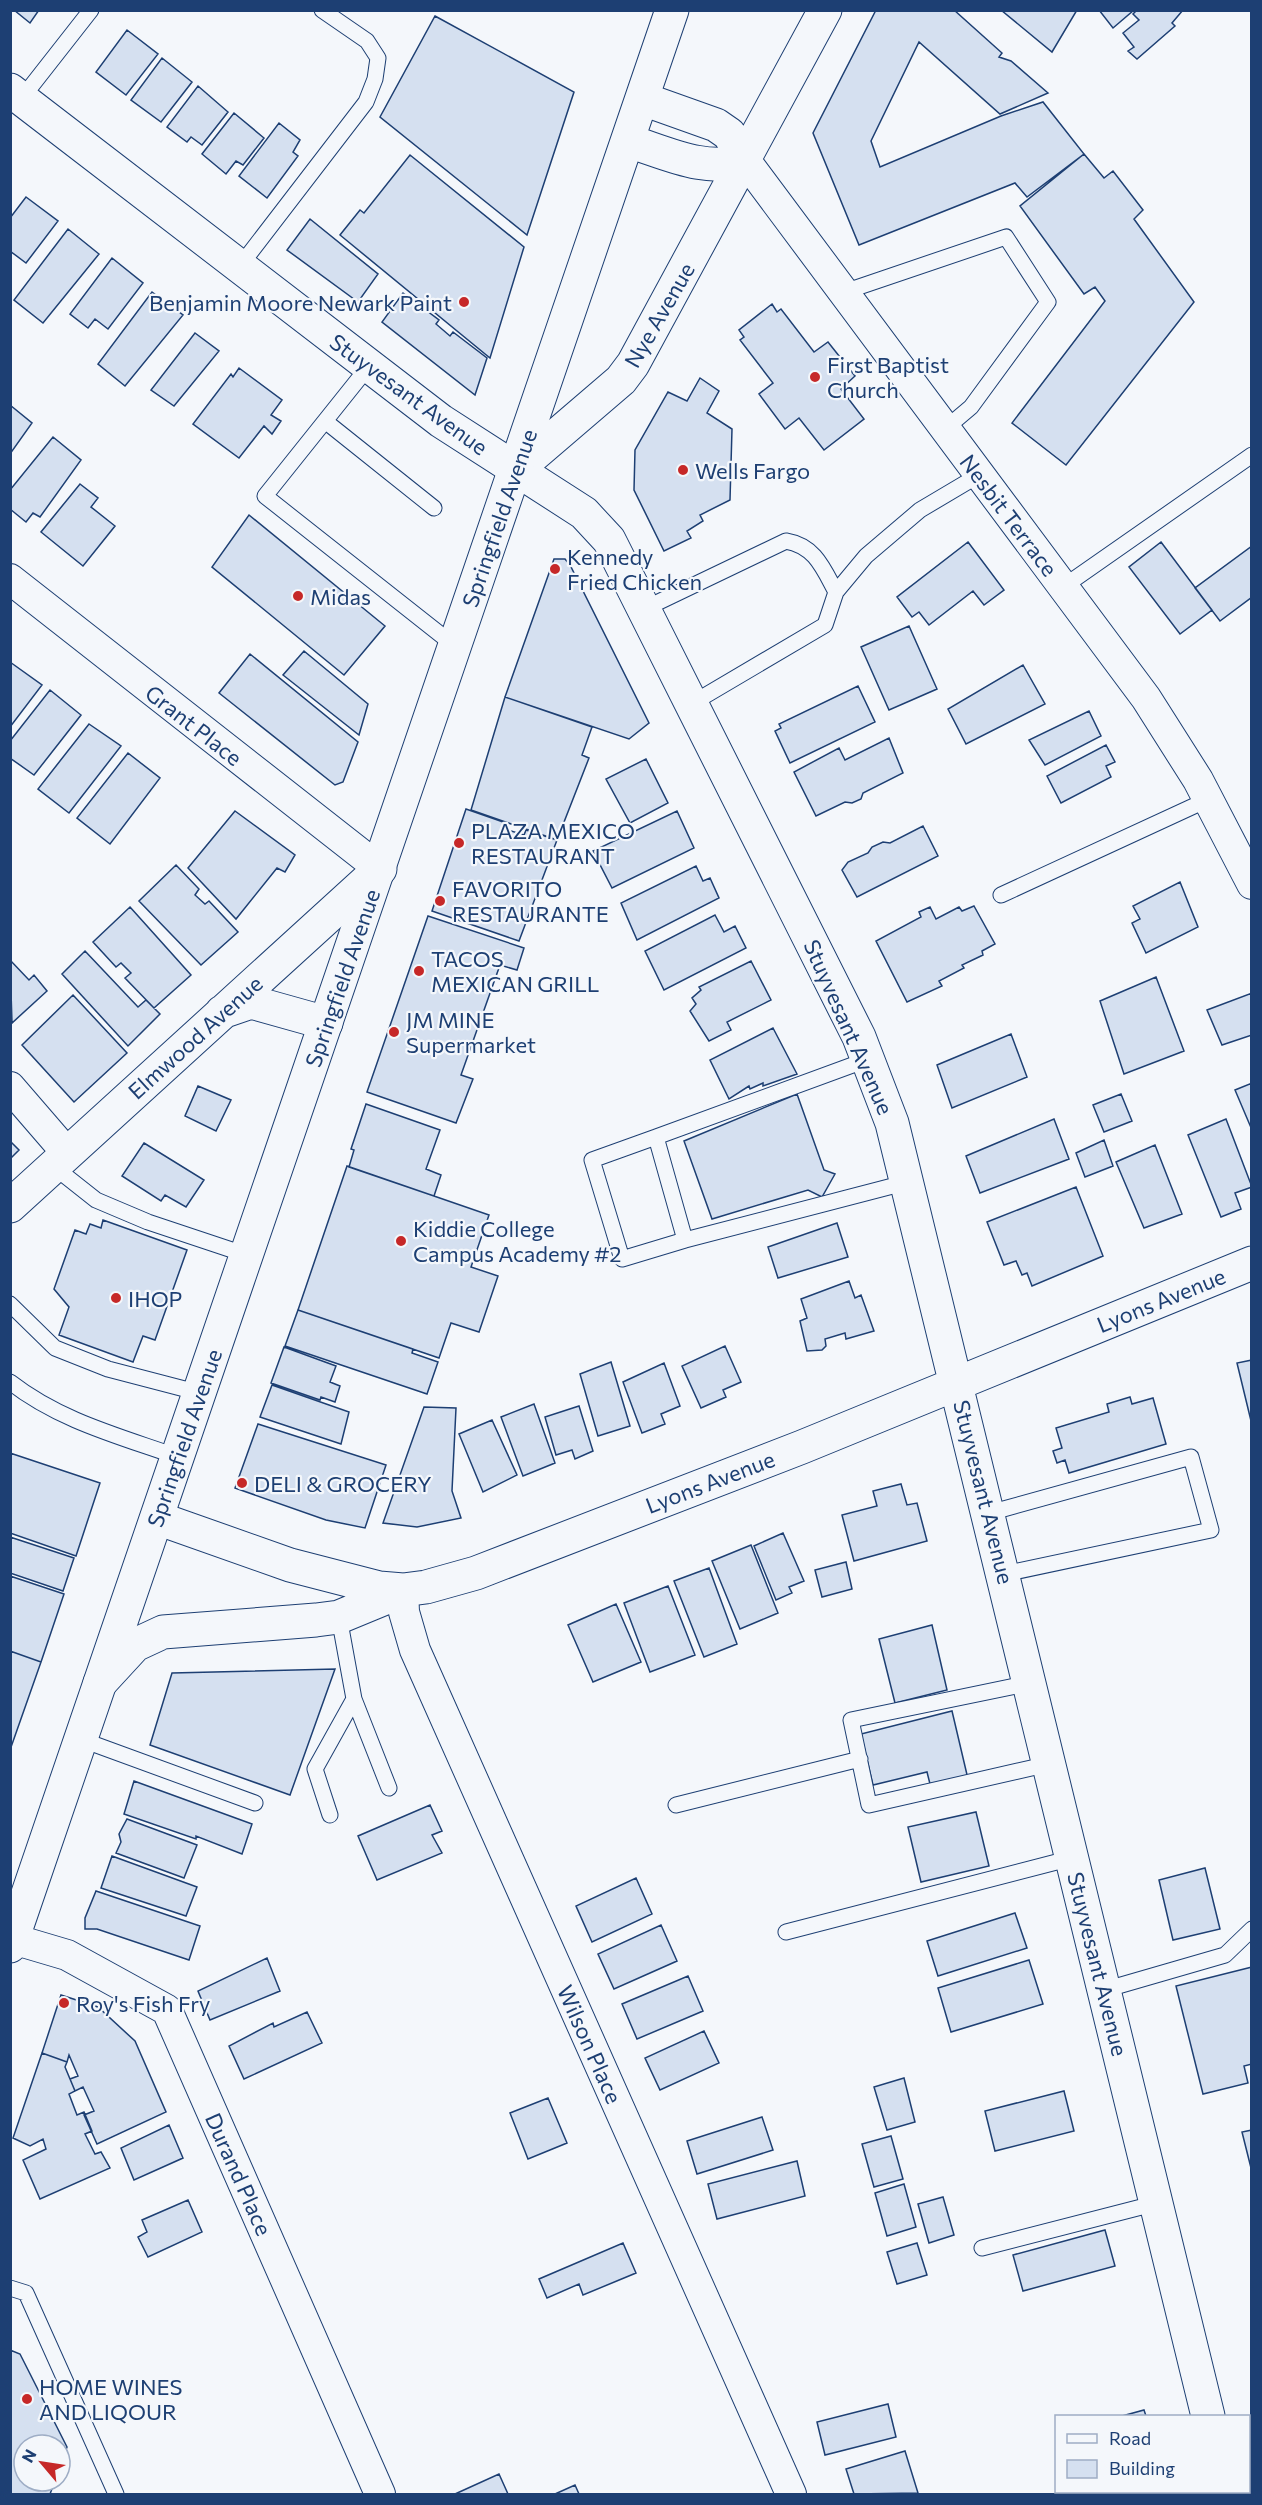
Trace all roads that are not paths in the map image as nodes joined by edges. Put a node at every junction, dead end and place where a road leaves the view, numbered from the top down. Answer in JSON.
{"nodes":[{"id":1,"x":91,"y":10,"type":"edge"},
{"id":2,"x":322,"y":10,"type":"edge"},
{"id":3,"x":672,"y":10,"type":"edge"},
{"id":4,"x":825,"y":10,"type":"edge"},
{"id":5,"x":16,"y":94,"type":"edge"},
{"id":6,"x":643,"y":99,"type":"junction"},
{"id":7,"x":628,"y":141,"type":"junction"},
{"id":8,"x":745,"y":160,"type":"junction"},
{"id":9,"x":240,"y":266,"type":"junction"},
{"id":10,"x":844,"y":292,"type":"junction"},
{"id":11,"x":369,"y":366,"type":"junction"},
{"id":12,"x":325,"y":422,"type":"junction"},
{"id":13,"x":945,"y":429,"type":"junction"},
{"id":14,"x":1251,"y":455,"type":"edge"},
{"id":15,"x":516,"y":470,"type":"junction"},
{"id":16,"x":980,"y":475,"type":"junction"},
{"id":17,"x":434,"y":508,"type":"dead end"},
{"id":18,"x":10,"y":579,"type":"edge"},
{"id":19,"x":1063,"y":588,"type":"junction"},
{"id":20,"x":836,"y":592,"type":"junction"},
{"id":21,"x":644,"y":609,"type":"junction"},
{"id":22,"x":455,"y":646,"type":"junction"},
{"id":23,"x":691,"y":704,"type":"junction"},
{"id":24,"x":1209,"y":799,"type":"junction"},
{"id":25,"x":380,"y":868,"type":"junction"},
{"id":26,"x":1251,"y":884,"type":"edge"},
{"id":27,"x":1001,"y":895,"type":"dead end"},
{"id":28,"x":222,"y":1012,"type":"junction"},
{"id":29,"x":326,"y":1023,"type":"junction"},
{"id":30,"x":869,"y":1059,"type":"junction"},
{"id":31,"x":10,"y":1087,"type":"edge"},
{"id":32,"x":656,"y":1137,"type":"junction"},
{"id":33,"x":60,"y":1159,"type":"junction"},
{"id":34,"x":908,"y":1182,"type":"junction"},
{"id":35,"x":10,"y":1206,"type":"edge"},
{"id":36,"x":685,"y":1240,"type":"junction"},
{"id":37,"x":247,"y":1255,"type":"junction"},
{"id":38,"x":1251,"y":1263,"type":"edge"},
{"id":39,"x":10,"y":1304,"type":"edge"},
{"id":40,"x":10,"y":1382,"type":"edge"},
{"id":41,"x":957,"y":1384,"type":"junction"},
{"id":42,"x":200,"y":1393,"type":"junction"},
{"id":43,"x":178,"y":1457,"type":"junction"},
{"id":44,"x":989,"y":1513,"type":"junction"},
{"id":45,"x":157,"y":1518,"type":"junction"},
{"id":46,"x":1004,"y":1574,"type":"junction"},
{"id":47,"x":403,"y":1590,"type":"junction"},
{"id":48,"x":339,"y":1617,"type":"junction"},
{"id":49,"x":100,"y":1683,"type":"junction"},
{"id":50,"x":1030,"y":1683,"type":"junction"},
{"id":51,"x":354,"y":1699,"type":"junction"},
{"id":52,"x":80,"y":1739,"type":"junction"},
{"id":53,"x":860,"y":1759,"type":"junction"},
{"id":54,"x":1049,"y":1764,"type":"junction"},
{"id":55,"x":389,"y":1788,"type":"dead end"},
{"id":56,"x":255,"y":1803,"type":"dead end"},
{"id":57,"x":676,"y":1805,"type":"dead end"},
{"id":58,"x":330,"y":1815,"type":"dead end"},
{"id":59,"x":1072,"y":1858,"type":"junction"},
{"id":60,"x":1251,"y":1929,"type":"edge"},
{"id":61,"x":786,"y":1932,"type":"dead end"},
{"id":62,"x":12,"y":1942,"type":"edge"},
{"id":63,"x":1104,"y":1990,"type":"junction"},
{"id":64,"x":1157,"y":2203,"type":"junction"},
{"id":65,"x":982,"y":2248,"type":"dead end"},
{"id":66,"x":10,"y":2288,"type":"edge"},
{"id":67,"x":1208,"y":2415,"type":"edge"},
{"id":68,"x":116,"y":2494,"type":"edge"},
{"id":69,"x":380,"y":2494,"type":"edge"},
{"id":70,"x":791,"y":2494,"type":"edge"}],
"edges":[{"from":1,"to":5,"type":"lane"},
{"from":2,"to":9,"type":"lane"},
{"from":3,"to":6,"type":"main road","name":"Springfield Avenue"},
{"from":4,"to":8,"type":"main road","name":"Nye Avenue"},
{"from":5,"to":9,"type":"main road","name":"Stuyvesant Avenue"},
{"from":6,"to":7,"type":"main road","name":"Springfield Avenue"},
{"from":6,"to":8,"type":"main road"},
{"from":7,"to":8,"type":"main road"},
{"from":7,"to":15,"type":"main road","name":"Springfield Avenue"},
{"from":8,"to":10,"type":"street","name":"Nesbit Terrace"},
{"from":8,"to":15,"type":"main road","name":"Nye Avenue"},
{"from":9,"to":11,"type":"main road","name":"Stuyvesant Avenue"},
{"from":10,"to":13,"type":"street","name":"Nesbit Terrace"},
{"from":10,"to":13,"type":"lane"},
{"from":11,"to":12,"type":"lane"},
{"from":11,"to":15,"type":"main road","name":"Stuyvesant Avenue"},
{"from":12,"to":17,"type":"lane"},
{"from":12,"to":22,"type":"lane"},
{"from":13,"to":16,"type":"street","name":"Nesbit Terrace"},
{"from":14,"to":19,"type":"lane"},
{"from":15,"to":21,"type":"main road","name":"Stuyvesant Avenue"},
{"from":15,"to":22,"type":"main road","name":"Springfield Avenue"},
{"from":16,"to":19,"type":"street","name":"Nesbit Terrace"},
{"from":16,"to":20,"type":"lane"},
{"from":18,"to":25,"type":"street","name":"Grant Place"},
{"from":19,"to":24,"type":"street","name":"Nesbit Terrace"},
{"from":20,"to":21,"type":"lane"},
{"from":20,"to":23,"type":"lane"},
{"from":21,"to":23,"type":"main road","name":"Stuyvesant Avenue"},
{"from":22,"to":25,"type":"main road","name":"Springfield Avenue"},
{"from":23,"to":30,"type":"main road","name":"Stuyvesant Avenue"},
{"from":24,"to":26,"type":"street","name":"Nesbit Terrace"},
{"from":24,"to":27,"type":"lane"},
{"from":25,"to":28,"type":"main road","name":"Elmwood Avenue"},
{"from":25,"to":29,"type":"main road","name":"Springfield Avenue"},
{"from":28,"to":29,"type":"main road"},
{"from":28,"to":33,"type":"main road","name":"Elmwood Avenue"},
{"from":29,"to":37,"type":"main road","name":"Springfield Avenue"},
{"from":30,"to":32,"type":"lane"},
{"from":30,"to":34,"type":"main road","name":"Stuyvesant Avenue"},
{"from":31,"to":33,"type":"street"},
{"from":32,"to":36,"type":"lane"},
{"from":32,"to":36,"type":"lane"},
{"from":33,"to":35,"type":"main road","name":"Elmwood Avenue"},
{"from":33,"to":37,"type":"lane"},
{"from":34,"to":36,"type":"lane"},
{"from":34,"to":41,"type":"main road","name":"Stuyvesant Avenue"},
{"from":37,"to":42,"type":"main road","name":"Springfield Avenue"},
{"from":38,"to":41,"type":"main road","name":"Lyons Avenue"},
{"from":39,"to":42,"type":"lane"},
{"from":40,"to":43,"type":"lane"},
{"from":41,"to":44,"type":"main road","name":"Stuyvesant Avenue"},
{"from":41,"to":47,"type":"main road","name":"Lyons Avenue"},
{"from":42,"to":43,"type":"main road","name":"Springfield Avenue"},
{"from":43,"to":45,"type":"main road","name":"Springfield Avenue"},
{"from":44,"to":46,"type":"main road","name":"Stuyvesant Avenue"},
{"from":44,"to":46,"type":"lane"},
{"from":45,"to":47,"type":"main road","name":"Lyons Avenue"},
{"from":45,"to":49,"type":"main road","name":"Springfield Avenue"},
{"from":46,"to":50,"type":"main road","name":"Stuyvesant Avenue"},
{"from":47,"to":48,"type":"main road"},
{"from":47,"to":70,"type":"street","name":"Wilson Place"},
{"from":48,"to":49,"type":"main road"},
{"from":48,"to":51,"type":"lane"},
{"from":49,"to":52,"type":"main road","name":"Springfield Avenue"},
{"from":50,"to":53,"type":"lane"},
{"from":50,"to":54,"type":"main road","name":"Stuyvesant Avenue"},
{"from":51,"to":55,"type":"lane"},
{"from":51,"to":58,"type":"lane"},
{"from":52,"to":56,"type":"lane"},
{"from":52,"to":62,"type":"main road","name":"Springfield Avenue"},
{"from":53,"to":54,"type":"lane"},
{"from":53,"to":57,"type":"lane"},
{"from":54,"to":59,"type":"main road","name":"Stuyvesant Avenue"},
{"from":59,"to":61,"type":"lane"},
{"from":59,"to":63,"type":"main road","name":"Stuyvesant Avenue"},
{"from":60,"to":63,"type":"lane"},
{"from":62,"to":69,"type":"street","name":"Durand Place"},
{"from":63,"to":64,"type":"main road","name":"Stuyvesant Avenue"},
{"from":64,"to":65,"type":"lane"},
{"from":64,"to":67,"type":"main road","name":"Stuyvesant Avenue"},
{"from":66,"to":68,"type":"lane"}]}
